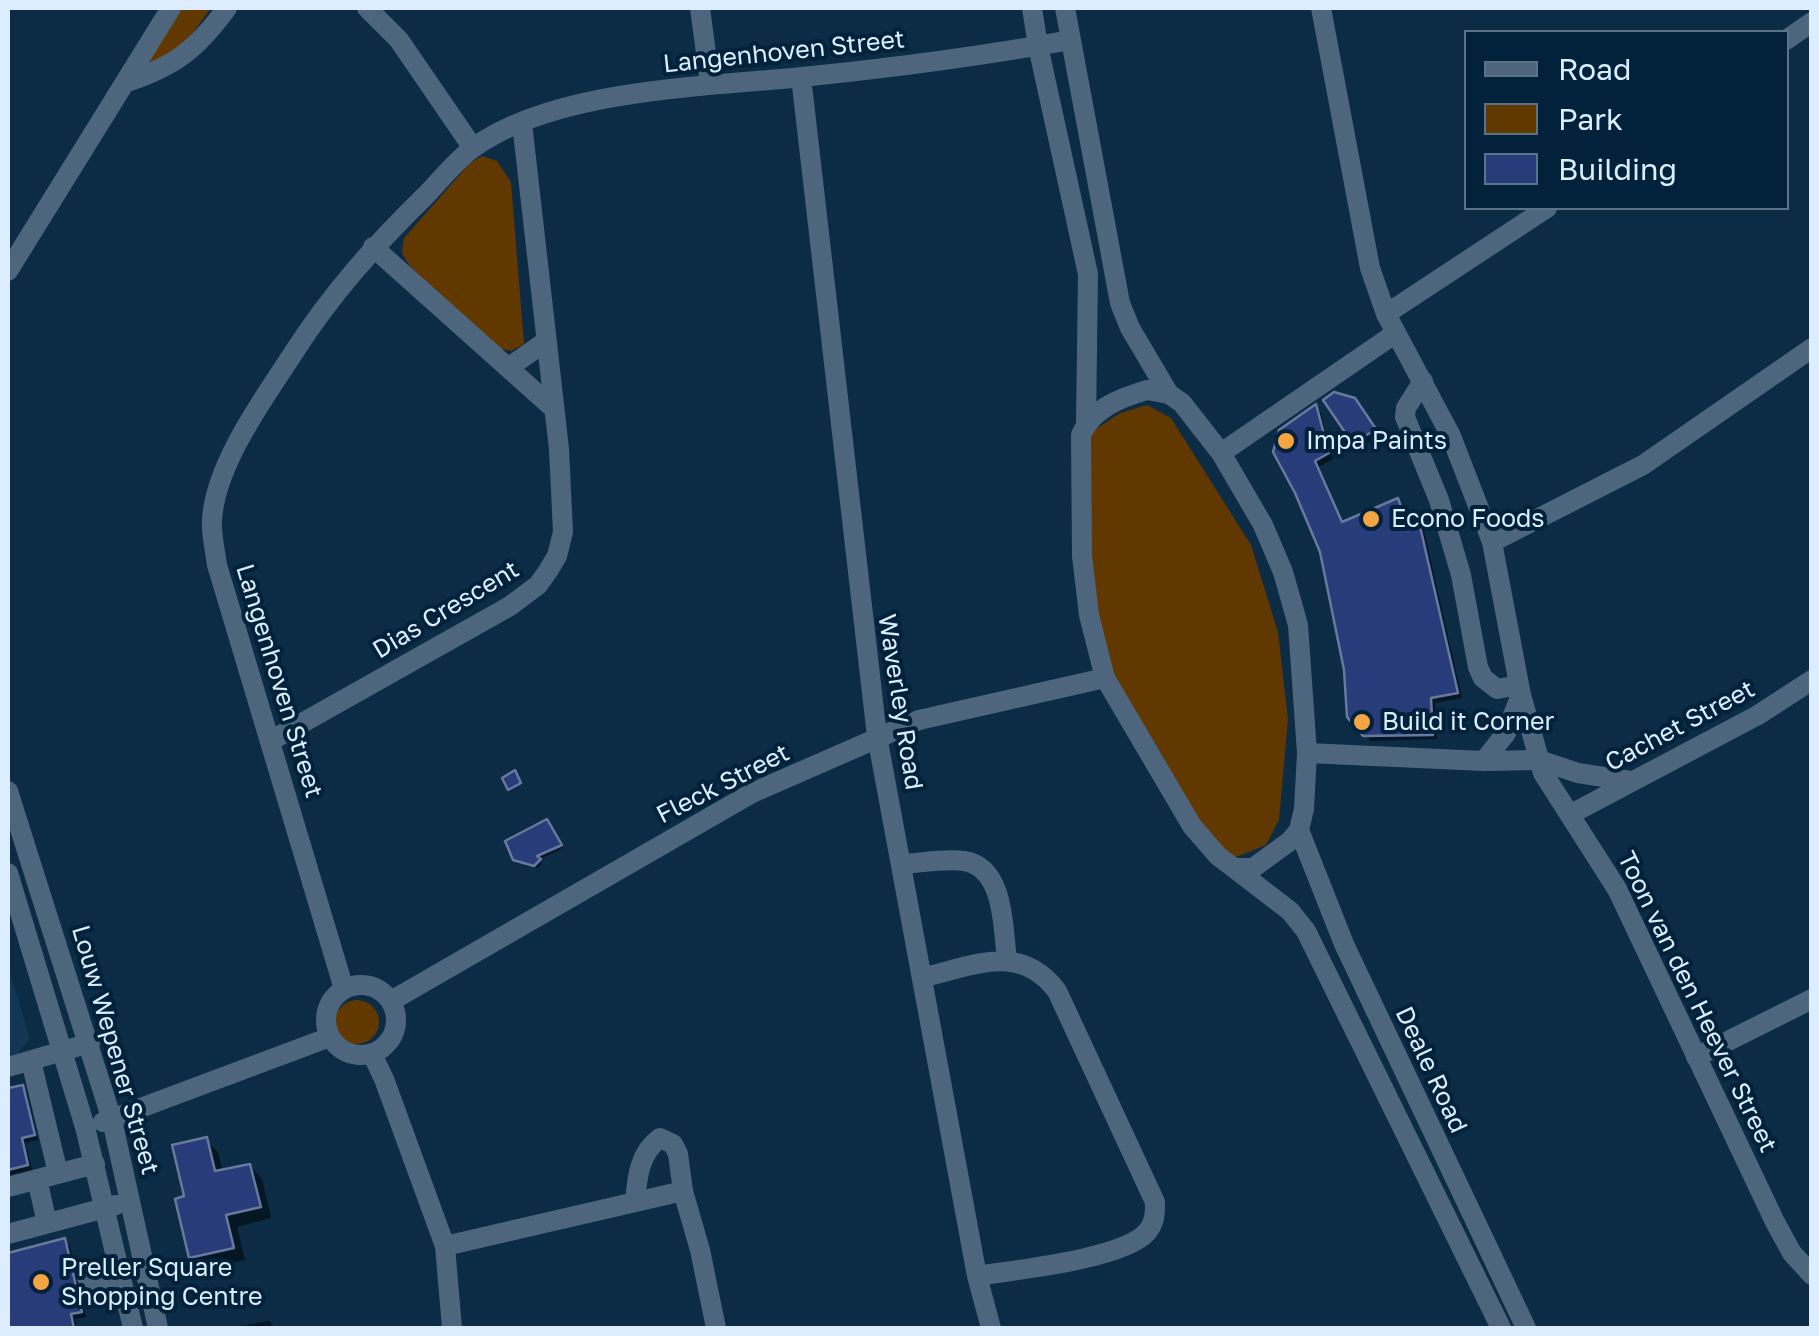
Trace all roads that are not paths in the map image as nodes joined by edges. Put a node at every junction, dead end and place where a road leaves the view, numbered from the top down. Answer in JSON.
{"nodes":[{"id":1,"x":171,"y":8,"type":"edge"},
{"id":2,"x":227,"y":8,"type":"edge"},
{"id":3,"x":367,"y":8,"type":"edge"},
{"id":4,"x":700,"y":8,"type":"edge"},
{"id":5,"x":1032,"y":8,"type":"edge"},
{"id":6,"x":1066,"y":8,"type":"edge"},
{"id":7,"x":1321,"y":8,"type":"edge"},
{"id":8,"x":1812,"y":22,"type":"edge"},
{"id":9,"x":1789,"y":38,"type":"edge"},
{"id":10,"x":1071,"y":40,"type":"junction"},
{"id":11,"x":1038,"y":46,"type":"junction"},
{"id":12,"x":801,"y":77,"type":"junction"},
{"id":13,"x":127,"y":82,"type":"junction"},
{"id":14,"x":710,"y":83,"type":"junction"},
{"id":15,"x":522,"y":123,"type":"junction"},
{"id":16,"x":473,"y":148,"type":"junction"},
{"id":17,"x":1544,"y":210,"type":"edge"},
{"id":18,"x":372,"y":247,"type":"junction"},
{"id":19,"x":8,"y":271,"type":"edge"},
{"id":20,"x":1391,"y":323,"type":"junction"},
{"id":21,"x":545,"y":342,"type":"junction"},
{"id":22,"x":1812,"y":348,"type":"edge"},
{"id":23,"x":508,"y":368,"type":"junction"},
{"id":24,"x":1423,"y":381,"type":"junction"},
{"id":25,"x":1169,"y":394,"type":"junction"},
{"id":26,"x":552,"y":408,"type":"junction"},
{"id":27,"x":1086,"y":424,"type":"junction"},
{"id":28,"x":1221,"y":453,"type":"junction"},
{"id":29,"x":1492,"y":542,"type":"junction"},
{"id":30,"x":1105,"y":678,"type":"junction"},
{"id":31,"x":1812,"y":680,"type":"edge"},
{"id":32,"x":1520,"y":690,"type":"junction"},
{"id":33,"x":877,"y":736,"type":"junction"},
{"id":34,"x":272,"y":740,"type":"junction"},
{"id":35,"x":1307,"y":753,"type":"junction"},
{"id":36,"x":1539,"y":760,"type":"junction"},
{"id":37,"x":1484,"y":762,"type":"junction"},
{"id":38,"x":1630,"y":781,"type":"junction"},
{"id":39,"x":8,"y":791,"type":"edge"},
{"id":40,"x":1571,"y":814,"type":"junction"},
{"id":41,"x":1299,"y":830,"type":"junction"},
{"id":42,"x":902,"y":864,"type":"junction"},
{"id":43,"x":1234,"y":868,"type":"junction"},
{"id":44,"x":8,"y":873,"type":"edge"},
{"id":45,"x":1007,"y":960,"type":"junction"},
{"id":46,"x":924,"y":977,"type":"junction"},
{"id":47,"x":344,"y":988,"type":"junction"},
{"id":48,"x":1812,"y":999,"type":"edge"},
{"id":49,"x":391,"y":1000,"type":"junction"},
{"id":50,"x":330,"y":1037,"type":"junction"},
{"id":51,"x":90,"y":1044,"type":"junction"},
{"id":52,"x":62,"y":1053,"type":"junction"},
{"id":53,"x":372,"y":1054,"type":"junction"},
{"id":54,"x":1696,"y":1057,"type":"junction"},
{"id":55,"x":30,"y":1061,"type":"junction"},
{"id":56,"x":8,"y":1066,"type":"edge"},
{"id":57,"x":112,"y":1120,"type":"junction"},
{"id":58,"x":87,"y":1132,"type":"junction"},
{"id":59,"x":51,"y":1144,"type":"junction"},
{"id":60,"x":95,"y":1164,"type":"junction"},
{"id":61,"x":58,"y":1174,"type":"junction"},
{"id":62,"x":37,"y":1179,"type":"junction"},
{"id":63,"x":8,"y":1187,"type":"edge"},
{"id":64,"x":683,"y":1192,"type":"junction"},
{"id":65,"x":132,"y":1201,"type":"junction"},
{"id":66,"x":634,"y":1202,"type":"junction"},
{"id":67,"x":105,"y":1208,"type":"junction"},
{"id":68,"x":47,"y":1223,"type":"junction"},
{"id":69,"x":8,"y":1234,"type":"edge"},
{"id":70,"x":445,"y":1246,"type":"junction"},
{"id":71,"x":1812,"y":1275,"type":"edge"},
{"id":72,"x":977,"y":1276,"type":"junction"},
{"id":73,"x":87,"y":1278,"type":"dead end"},
{"id":74,"x":121,"y":1281,"type":"junction"},
{"id":75,"x":132,"y":1328,"type":"edge"},
{"id":76,"x":158,"y":1328,"type":"edge"},
{"id":77,"x":452,"y":1328,"type":"edge"},
{"id":78,"x":716,"y":1328,"type":"edge"},
{"id":79,"x":991,"y":1328,"type":"edge"},
{"id":80,"x":1501,"y":1328,"type":"edge"},
{"id":81,"x":1526,"y":1328,"type":"edge"}],
"edges":[{"from":1,"to":13,"type":"street"},
{"from":2,"to":13,"type":"street"},
{"from":3,"to":16,"type":"street"},
{"from":4,"to":14,"type":"street"},
{"from":5,"to":11,"type":"street","name":"Deale Road"},
{"from":6,"to":10,"type":"street","name":"Deale Road"},
{"from":7,"to":20,"type":"street","name":"Toon van den Heever Street"},
{"from":8,"to":9,"type":"street"},
{"from":10,"to":11,"type":"street","name":"Langenhoven Street"},
{"from":10,"to":25,"type":"street","name":"Deale Road"},
{"from":11,"to":12,"type":"street","name":"Langenhoven Street"},
{"from":11,"to":27,"type":"street","name":"Deale Road"},
{"from":12,"to":14,"type":"street","name":"Langenhoven Street"},
{"from":12,"to":33,"type":"street","name":"Waverley Road"},
{"from":13,"to":19,"type":"street"},
{"from":14,"to":15,"type":"street","name":"Langenhoven Street"},
{"from":15,"to":16,"type":"street","name":"Langenhoven Street"},
{"from":15,"to":21,"type":"street","name":"Dias Crescent"},
{"from":16,"to":18,"type":"street","name":"Langenhoven Street"},
{"from":17,"to":20,"type":"street"},
{"from":18,"to":23,"type":"street"},
{"from":18,"to":34,"type":"street","name":"Langenhoven Street"},
{"from":20,"to":24,"type":"street","name":"Toon van den Heever Street"},
{"from":20,"to":28,"type":"street"},
{"from":21,"to":23,"type":"street"},
{"from":21,"to":26,"type":"street","name":"Dias Crescent"},
{"from":22,"to":29,"type":"street"},
{"from":23,"to":26,"type":"street"},
{"from":24,"to":29,"type":"street","name":"Toon van den Heever Street"},
{"from":24,"to":32,"type":"street"},
{"from":25,"to":27,"type":"street"},
{"from":25,"to":28,"type":"street","name":"Deale Road"},
{"from":26,"to":34,"type":"street","name":"Dias Crescent"},
{"from":27,"to":30,"type":"street","name":"Deale Road"},
{"from":28,"to":35,"type":"street","name":"Deale Road"},
{"from":29,"to":32,"type":"street","name":"Toon van den Heever Street"},
{"from":30,"to":33,"type":"street","name":"Fleck Street"},
{"from":30,"to":43,"type":"street","name":"Deale Road"},
{"from":31,"to":38,"type":"street","name":"Cachet Street"},
{"from":32,"to":36,"type":"street","name":"Toon van den Heever Street"},
{"from":32,"to":37,"type":"street"},
{"from":33,"to":42,"type":"street","name":"Waverley Road"},
{"from":33,"to":49,"type":"street","name":"Fleck Street"},
{"from":34,"to":47,"type":"street","name":"Langenhoven Street"},
{"from":35,"to":37,"type":"street"},
{"from":35,"to":41,"type":"street","name":"Deale Road"},
{"from":36,"to":37,"type":"street"},
{"from":36,"to":38,"type":"street"},
{"from":36,"to":40,"type":"street","name":"Toon van den Heever Street"},
{"from":38,"to":40,"type":"street","name":"Cachet Street"},
{"from":39,"to":51,"type":"street","name":"Louw Wepener Street"},
{"from":40,"to":54,"type":"street","name":"Toon van den Heever Street"},
{"from":41,"to":43,"type":"street"},
{"from":41,"to":81,"type":"street","name":"Deale Road"},
{"from":42,"to":45,"type":"street"},
{"from":42,"to":46,"type":"street","name":"Waverley Road"},
{"from":43,"to":80,"type":"street","name":"Deale Road"},
{"from":44,"to":52,"type":"street","name":"Louw Wepener Street"},
{"from":45,"to":46,"type":"street"},
{"from":45,"to":72,"type":"street"},
{"from":46,"to":72,"type":"street","name":"Waverley Road"},
{"from":47,"to":49,"type":"street"},
{"from":47,"to":50,"type":"street"},
{"from":48,"to":54,"type":"street"},
{"from":49,"to":53,"type":"street"},
{"from":50,"to":53,"type":"street"},
{"from":50,"to":57,"type":"street"},
{"from":51,"to":52,"type":"street"},
{"from":51,"to":57,"type":"street","name":"Louw Wepener Street"},
{"from":52,"to":55,"type":"street"},
{"from":52,"to":58,"type":"street","name":"Louw Wepener Street"},
{"from":53,"to":70,"type":"street"},
{"from":54,"to":71,"type":"street","name":"Toon van den Heever Street"},
{"from":55,"to":56,"type":"street"},
{"from":55,"to":59,"type":"street"},
{"from":57,"to":58,"type":"street"},
{"from":57,"to":65,"type":"street","name":"Louw Wepener Street"},
{"from":58,"to":59,"type":"street"},
{"from":58,"to":60,"type":"street","name":"Louw Wepener Street"},
{"from":59,"to":61,"type":"street"},
{"from":60,"to":61,"type":"street"},
{"from":60,"to":67,"type":"street","name":"Louw Wepener Street"},
{"from":61,"to":62,"type":"street"},
{"from":62,"to":63,"type":"street"},
{"from":62,"to":68,"type":"street"},
{"from":64,"to":66,"type":"street"},
{"from":64,"to":66,"type":"street"},
{"from":64,"to":78,"type":"street"},
{"from":65,"to":67,"type":"street"},
{"from":65,"to":76,"type":"street","name":"Louw Wepener Street"},
{"from":66,"to":70,"type":"street"},
{"from":67,"to":68,"type":"street"},
{"from":67,"to":74,"type":"street","name":"Louw Wepener Street"},
{"from":68,"to":69,"type":"street"},
{"from":70,"to":77,"type":"street"},
{"from":72,"to":79,"type":"street","name":"Waverley Road"},
{"from":73,"to":74,"type":"street"},
{"from":74,"to":75,"type":"street","name":"Louw Wepener Street"}]}
